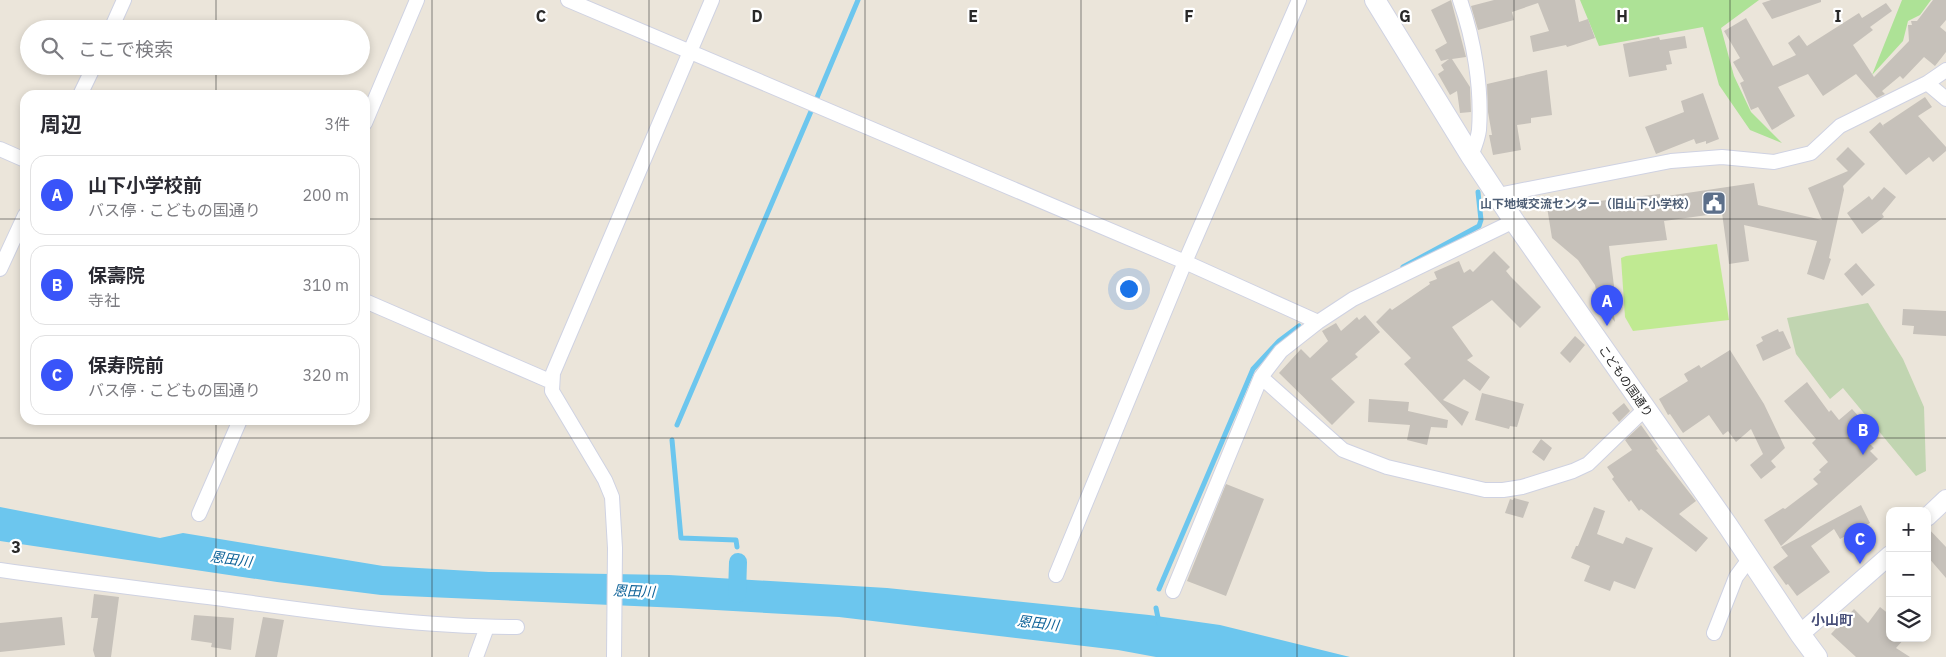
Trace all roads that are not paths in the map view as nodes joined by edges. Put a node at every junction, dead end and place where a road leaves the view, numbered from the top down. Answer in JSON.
{"nodes":[{"id":1,"x":124,"y":0,"type":"edge"},
{"id":2,"x":417,"y":0,"type":"edge"},
{"id":3,"x":568,"y":0,"type":"edge"},
{"id":4,"x":712,"y":0,"type":"edge"},
{"id":5,"x":1299,"y":0,"type":"edge"},
{"id":6,"x":1375,"y":0,"type":"edge"},
{"id":7,"x":1460,"y":0,"type":"edge"},
{"id":8,"x":115,"y":20,"type":"edge"},
{"id":9,"x":690,"y":52,"type":"junction"},
{"id":10,"x":1946,"y":70,"type":"edge"},
{"id":11,"x":90,"y":75,"type":"edge"},
{"id":12,"x":1927,"y":83,"type":"junction"},
{"id":13,"x":82,"y":90,"type":"edge"},
{"id":14,"x":1946,"y":99,"type":"edge"},
{"id":15,"x":370,"y":111,"type":"edge"},
{"id":16,"x":0,"y":149,"type":"edge"},
{"id":17,"x":1472,"y":156,"type":"junction"},
{"id":18,"x":20,"y":158,"type":"edge"},
{"id":19,"x":1498,"y":195,"type":"junction"},
{"id":20,"x":1514,"y":222,"type":"junction"},
{"id":21,"x":20,"y":226,"type":"edge"},
{"id":22,"x":1185,"y":262,"type":"junction"},
{"id":23,"x":0,"y":269,"type":"edge"},
{"id":24,"x":370,"y":303,"type":"edge"},
{"id":25,"x":1318,"y":322,"type":"junction"},
{"id":26,"x":1262,"y":377,"type":"junction"},
{"id":27,"x":552,"y":382,"type":"junction"},
{"id":28,"x":1645,"y":409,"type":"junction"},
{"id":29,"x":238,"y":425,"type":"edge"},
{"id":30,"x":1946,"y":499,"type":"edge"},
{"id":31,"x":200,"y":514,"type":"dead end"},
{"id":32,"x":1931,"y":514,"type":"edge"},
{"id":33,"x":1750,"y":558,"type":"junction"},
{"id":34,"x":1886,"y":559,"type":"edge"},
{"id":35,"x":0,"y":570,"type":"edge"},
{"id":36,"x":1056,"y":575,"type":"dead end"},
{"id":37,"x":1173,"y":591,"type":"dead end"},
{"id":38,"x":487,"y":627,"type":"junction"},
{"id":39,"x":517,"y":627,"type":"dead end"},
{"id":40,"x":1714,"y":633,"type":"dead end"},
{"id":41,"x":1800,"y":634,"type":"junction"},
{"id":42,"x":476,"y":657,"type":"edge"},
{"id":43,"x":614,"y":657,"type":"edge"},
{"id":44,"x":1817,"y":657,"type":"edge"}],
"edges":[{"from":1,"to":8,"type":"street"},
{"from":2,"to":15,"type":"street"},
{"from":3,"to":9,"type":"street"},
{"from":4,"to":9,"type":"street"},
{"from":5,"to":22,"type":"street"},
{"from":6,"to":17,"type":"main road","name":"こどもの国通り"},
{"from":7,"to":17,"type":"street"},
{"from":9,"to":22,"type":"street"},
{"from":9,"to":27,"type":"street"},
{"from":10,"to":12,"type":"street"},
{"from":11,"to":13,"type":"street"},
{"from":12,"to":14,"type":"street"},
{"from":12,"to":19,"type":"street"},
{"from":16,"to":18,"type":"street"},
{"from":17,"to":19,"type":"main road","name":"こどもの国通り"},
{"from":19,"to":20,"type":"main road","name":"こどもの国通り"},
{"from":20,"to":25,"type":"street"},
{"from":20,"to":28,"type":"main road","name":"こどもの国通り"},
{"from":21,"to":23,"type":"street"},
{"from":22,"to":25,"type":"street"},
{"from":22,"to":36,"type":"street"},
{"from":24,"to":27,"type":"street"},
{"from":25,"to":26,"type":"street"},
{"from":26,"to":28,"type":"street"},
{"from":26,"to":37,"type":"street"},
{"from":27,"to":43,"type":"street"},
{"from":28,"to":33,"type":"main road","name":"こどもの国通り"},
{"from":29,"to":31,"type":"street"},
{"from":30,"to":32,"type":"street"},
{"from":33,"to":40,"type":"street"},
{"from":33,"to":41,"type":"main road","name":"こどもの国通り"},
{"from":34,"to":41,"type":"street"},
{"from":35,"to":38,"type":"street"},
{"from":38,"to":39,"type":"street"},
{"from":38,"to":42,"type":"street"},
{"from":41,"to":44,"type":"main road","name":"こどもの国通り"}]}
